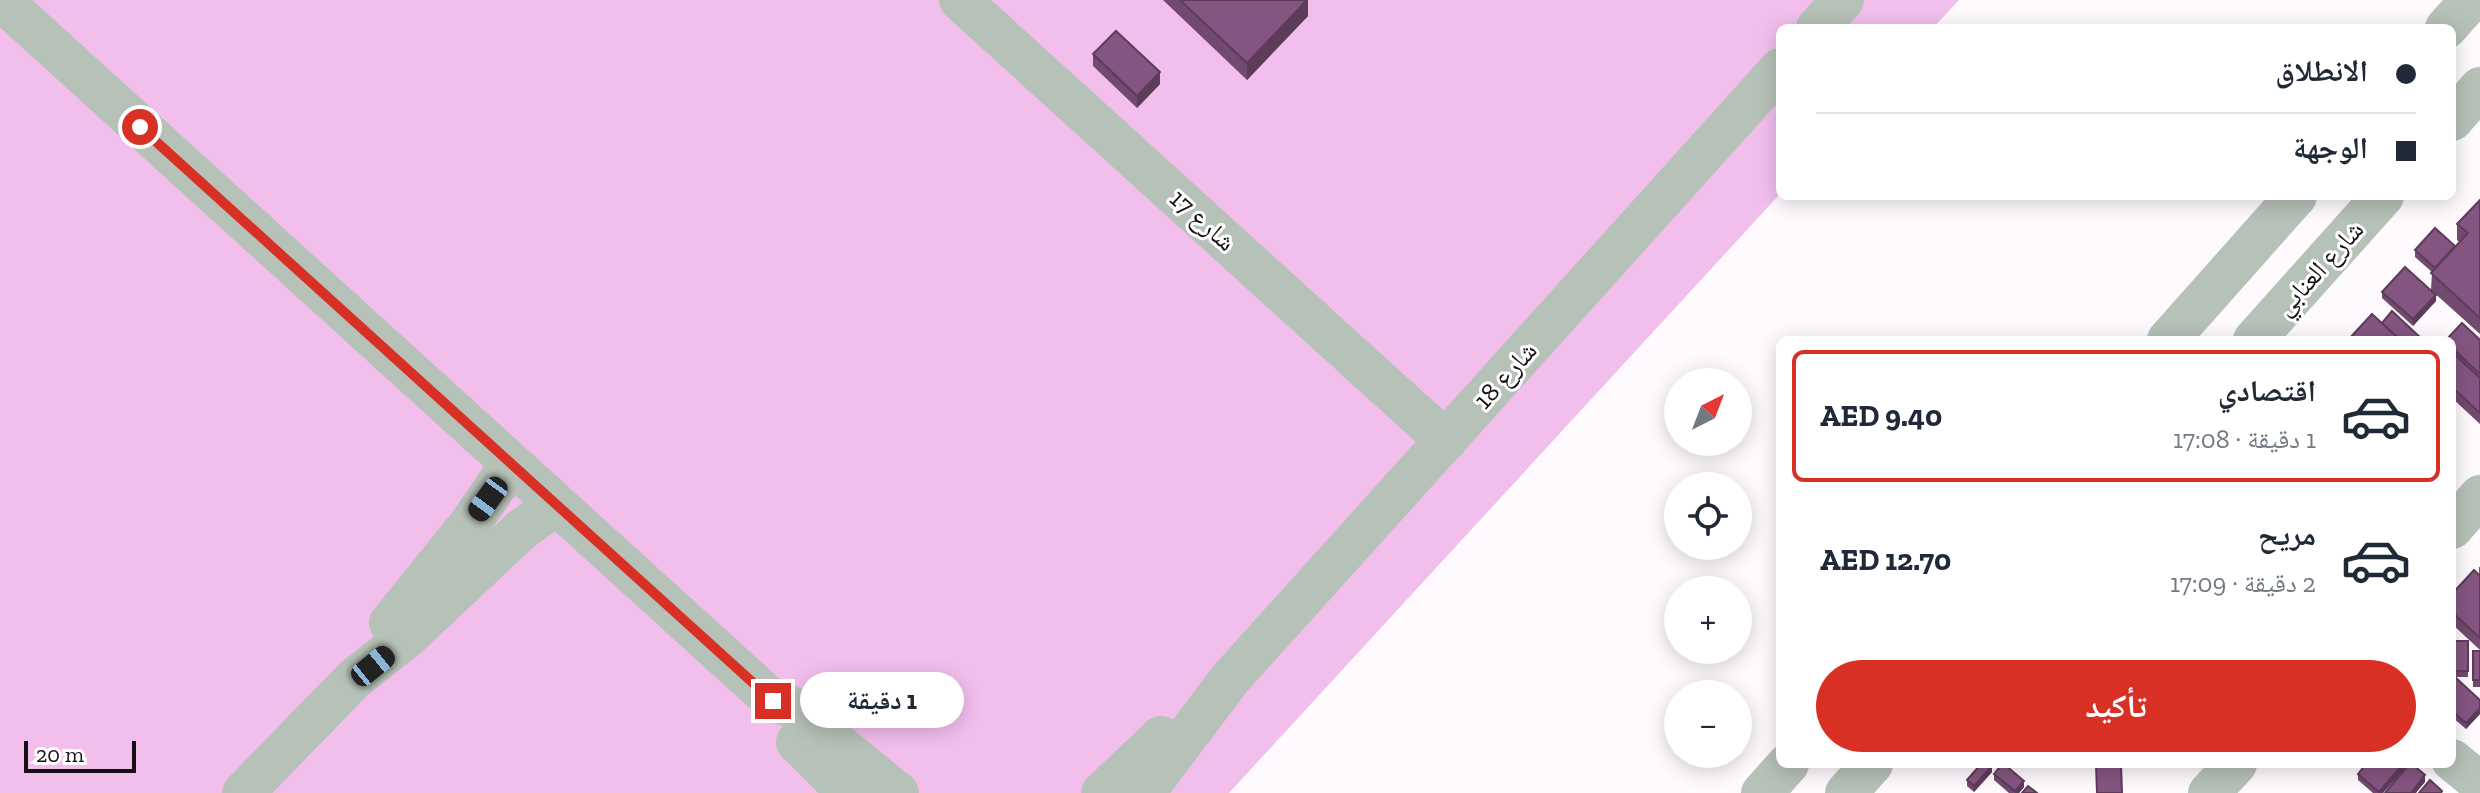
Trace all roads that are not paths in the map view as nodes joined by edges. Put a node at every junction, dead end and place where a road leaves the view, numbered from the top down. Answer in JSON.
{"nodes":[{"id":1,"x":1,"y":0,"type":"edge"},
{"id":2,"x":1843,"y":0,"type":"edge"},
{"id":3,"x":2471,"y":0,"type":"edge"},
{"id":4,"x":967,"y":2,"type":"edge"},
{"id":5,"x":1821,"y":24,"type":"edge"},
{"id":6,"x":2450,"y":24,"type":"edge"},
{"id":7,"x":1776,"y":73,"type":"edge"},
{"id":8,"x":2480,"y":88,"type":"edge"},
{"id":9,"x":2456,"y":115,"type":"edge"},
{"id":10,"x":2292,"y":200,"type":"edge"},
{"id":11,"x":2379,"y":200,"type":"edge"},
{"id":12,"x":2172,"y":336,"type":"edge"},
{"id":13,"x":2258,"y":336,"type":"edge"},
{"id":14,"x":1446,"y":441,"type":"junction"},
{"id":15,"x":511,"y":464,"type":"junction"},
{"id":16,"x":2480,"y":496,"type":"edge"},
{"id":17,"x":554,"y":506,"type":"junction"},
{"id":18,"x":2456,"y":523,"type":"edge"},
{"id":19,"x":355,"y":678,"type":"junction"},
{"id":20,"x":1230,"y":679,"type":"junction"},
{"id":21,"x":773,"y":701,"type":"junction"},
{"id":22,"x":2456,"y":763,"type":"edge"},
{"id":23,"x":1784,"y":768,"type":"edge"},
{"id":24,"x":1868,"y":768,"type":"edge"},
{"id":25,"x":2232,"y":768,"type":"edge"},
{"id":26,"x":2480,"y":783,"type":"edge"},
{"id":27,"x":243,"y":793,"type":"edge"},
{"id":28,"x":848,"y":793,"type":"edge"},
{"id":29,"x":898,"y":793,"type":"edge"},
{"id":30,"x":1102,"y":793,"type":"edge"},
{"id":31,"x":1144,"y":793,"type":"edge"},
{"id":32,"x":1762,"y":793,"type":"edge"},
{"id":33,"x":1846,"y":793,"type":"edge"},
{"id":34,"x":2209,"y":793,"type":"edge"}],
"edges":[{"from":1,"to":15,"type":"street"},
{"from":2,"to":5,"type":"street"},
{"from":3,"to":6,"type":"street"},
{"from":4,"to":14,"type":"street","name":"شارع 17"},
{"from":7,"to":14,"type":"street","name":"شارع 18"},
{"from":8,"to":9,"type":"street"},
{"from":10,"to":12,"type":"street"},
{"from":11,"to":13,"type":"street","name":"شارع العنابي"},
{"from":14,"to":20,"type":"street","name":"شارع 18"},
{"from":15,"to":17,"type":"street"},
{"from":15,"to":19,"type":"street"},
{"from":16,"to":18,"type":"street"},
{"from":17,"to":19,"type":"street"},
{"from":17,"to":21,"type":"street"},
{"from":19,"to":27,"type":"street"},
{"from":20,"to":30,"type":"street","name":"شارع 18"},
{"from":20,"to":31,"type":"street","name":"شارع 18"},
{"from":21,"to":28,"type":"street"},
{"from":21,"to":29,"type":"street"},
{"from":22,"to":26,"type":"street"},
{"from":23,"to":32,"type":"street"},
{"from":24,"to":33,"type":"street"},
{"from":25,"to":34,"type":"street"}]}
